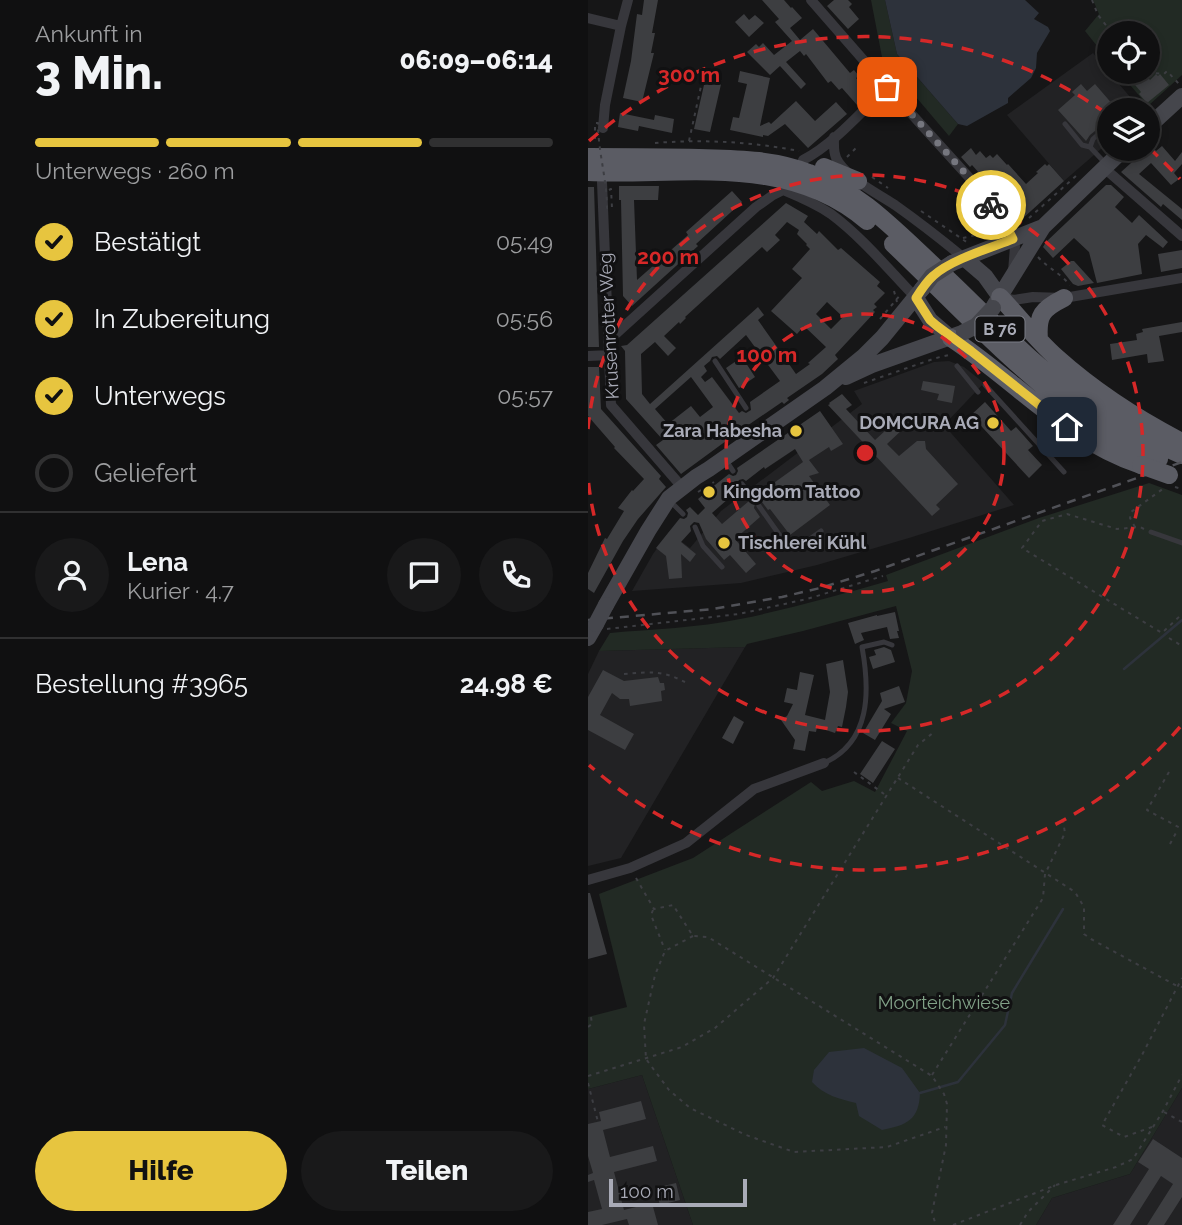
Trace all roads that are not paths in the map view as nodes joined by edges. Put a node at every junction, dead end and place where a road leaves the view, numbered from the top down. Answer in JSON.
{"nodes":[{"id":1,"x":628,"y":0,"type":"edge"},
{"id":2,"x":811,"y":0,"type":"edge"},
{"id":3,"x":588,"y":18,"type":"edge"},
{"id":4,"x":621,"y":26,"type":"junction"},
{"id":5,"x":887,"y":87,"type":"junction"},
{"id":6,"x":1180,"y":99,"type":"edge"},
{"id":7,"x":1160,"y":116,"type":"edge"},
{"id":8,"x":1065,"y":124,"type":"dead end"},
{"id":9,"x":599,"y":133,"type":"road end"},
{"id":10,"x":1097,"y":135,"type":"edge"},
{"id":11,"x":835,"y":137,"type":"junction"},
{"id":12,"x":1090,"y":147,"type":"junction"},
{"id":13,"x":588,"y":157,"type":"edge"},
{"id":14,"x":649,"y":157,"type":"junction"},
{"id":15,"x":803,"y":160,"type":"junction"},
{"id":16,"x":1111,"y":161,"type":"edge"},
{"id":17,"x":1105,"y":166,"type":"junction"},
{"id":18,"x":697,"y":172,"type":"junction"},
{"id":19,"x":858,"y":180,"type":"junction"},
{"id":20,"x":600,"y":181,"type":"edge"},
{"id":21,"x":783,"y":190,"type":"junction"},
{"id":22,"x":1042,"y":226,"type":"junction"},
{"id":23,"x":1182,"y":236,"type":"edge"},
{"id":24,"x":1013,"y":239,"type":"junction"},
{"id":25,"x":958,"y":260,"type":"junction"},
{"id":26,"x":1013,"y":272,"type":"junction"},
{"id":27,"x":1182,"y":278,"type":"edge"},
{"id":28,"x":919,"y":293,"type":"junction"},
{"id":29,"x":1068,"y":294,"type":"junction"},
{"id":30,"x":996,"y":302,"type":"junction"},
{"id":31,"x":609,"y":340,"type":"junction"},
{"id":32,"x":1039,"y":340,"type":"junction"},
{"id":33,"x":955,"y":342,"type":"junction"},
{"id":34,"x":610,"y":355,"type":"junction"},
{"id":35,"x":588,"y":356,"type":"edge"},
{"id":36,"x":715,"y":361,"type":"dead end"},
{"id":37,"x":957,"y":366,"type":"dead end"},
{"id":38,"x":985,"y":385,"type":"dead end"},
{"id":39,"x":825,"y":388,"type":"junction"},
{"id":40,"x":978,"y":392,"type":"dead end"},
{"id":41,"x":746,"y":408,"type":"dead end"},
{"id":42,"x":1175,"y":464,"type":"edge"},
{"id":43,"x":1064,"y":472,"type":"dead end"},
{"id":44,"x":711,"y":476,"type":"junction"},
{"id":45,"x":742,"y":484,"type":"dead end"},
{"id":46,"x":689,"y":490,"type":"junction"},
{"id":47,"x":753,"y":498,"type":"dead end"},
{"id":48,"x":759,"y":506,"type":"dead end"},
{"id":49,"x":673,"y":508,"type":"junction"},
{"id":50,"x":695,"y":527,"type":"dead end"},
{"id":51,"x":821,"y":531,"type":"dead end"},
{"id":52,"x":1151,"y":531,"type":"road end"},
{"id":53,"x":1182,"y":543,"type":"edge"},
{"id":54,"x":722,"y":567,"type":"dead end"},
{"id":55,"x":595,"y":631,"type":"edge"},
{"id":56,"x":892,"y":645,"type":"dead end"},
{"id":57,"x":824,"y":763,"type":"joint"},
{"id":58,"x":588,"y":880,"type":"edge"}],
"edges":[{"from":1,"to":4,"type":"street"},
{"from":2,"to":5,"type":"street"},
{"from":3,"to":4,"type":"street"},
{"from":4,"to":9,"type":"street"},
{"from":5,"to":11,"type":"street"},
{"from":5,"to":24,"type":"street"},
{"from":6,"to":7,"type":"main road"},
{"from":8,"to":12,"type":"lane"},
{"from":10,"to":12,"type":"lane"},
{"from":11,"to":15,"type":"street"},
{"from":11,"to":19,"type":"street"},
{"from":12,"to":17,"type":"lane"},
{"from":13,"to":14,"type":"highway","number":"B 76"},
{"from":14,"to":15,"type":"highway"},
{"from":14,"to":42,"type":"highway","number":"B 76"},
{"from":15,"to":19,"type":"highway"},
{"from":16,"to":17,"type":"main road"},
{"from":17,"to":22,"type":"main road"},
{"from":17,"to":23,"type":"street"},
{"from":18,"to":20,"type":"highway","number":"B 76"},
{"from":18,"to":21,"type":"highway"},
{"from":18,"to":42,"type":"highway","number":"B 76"},
{"from":19,"to":25,"type":"street"},
{"from":20,"to":31,"type":"street","name":"Krusenrotter Weg"},
{"from":21,"to":28,"type":"street"},
{"from":21,"to":31,"type":"street"},
{"from":22,"to":24,"type":"main road"},
{"from":22,"to":26,"type":"main road"},
{"from":24,"to":25,"type":"main road"},
{"from":24,"to":26,"type":"street"},
{"from":25,"to":28,"type":"main road","bridge":true},
{"from":25,"to":30,"type":"main road"},
{"from":26,"to":30,"type":"main road"},
{"from":27,"to":29,"type":"street"},
{"from":28,"to":33,"type":"main road"},
{"from":28,"to":39,"type":"main road"},
{"from":29,"to":30,"type":"street"},
{"from":29,"to":32,"type":"highway"},
{"from":30,"to":32,"type":"highway"},
{"from":30,"to":33,"type":"main road","bridge":true},
{"from":31,"to":34,"type":"street","name":"Krusenrotter Weg"},
{"from":32,"to":42,"type":"highway"},
{"from":33,"to":39,"type":"main road"},
{"from":33,"to":42,"type":"highway","bridge":true},
{"from":34,"to":35,"type":"street"},
{"from":34,"to":46,"type":"street","name":"Krusenrotter Weg"},
{"from":36,"to":41,"type":"lane"},
{"from":37,"to":40,"type":"lane"},
{"from":38,"to":43,"type":"lane"},
{"from":39,"to":44,"type":"main road"},
{"from":44,"to":46,"type":"main road"},
{"from":44,"to":49,"type":"main road"},
{"from":45,"to":47,"type":"lane"},
{"from":46,"to":49,"type":"main road"},
{"from":48,"to":51,"type":"lane"},
{"from":49,"to":55,"type":"main road","bridge":true},
{"from":50,"to":54,"type":"lane"},
{"from":52,"to":53,"type":"lane"},
{"from":56,"to":57,"type":"lane"},
{"from":57,"to":58,"type":"street"}]}
